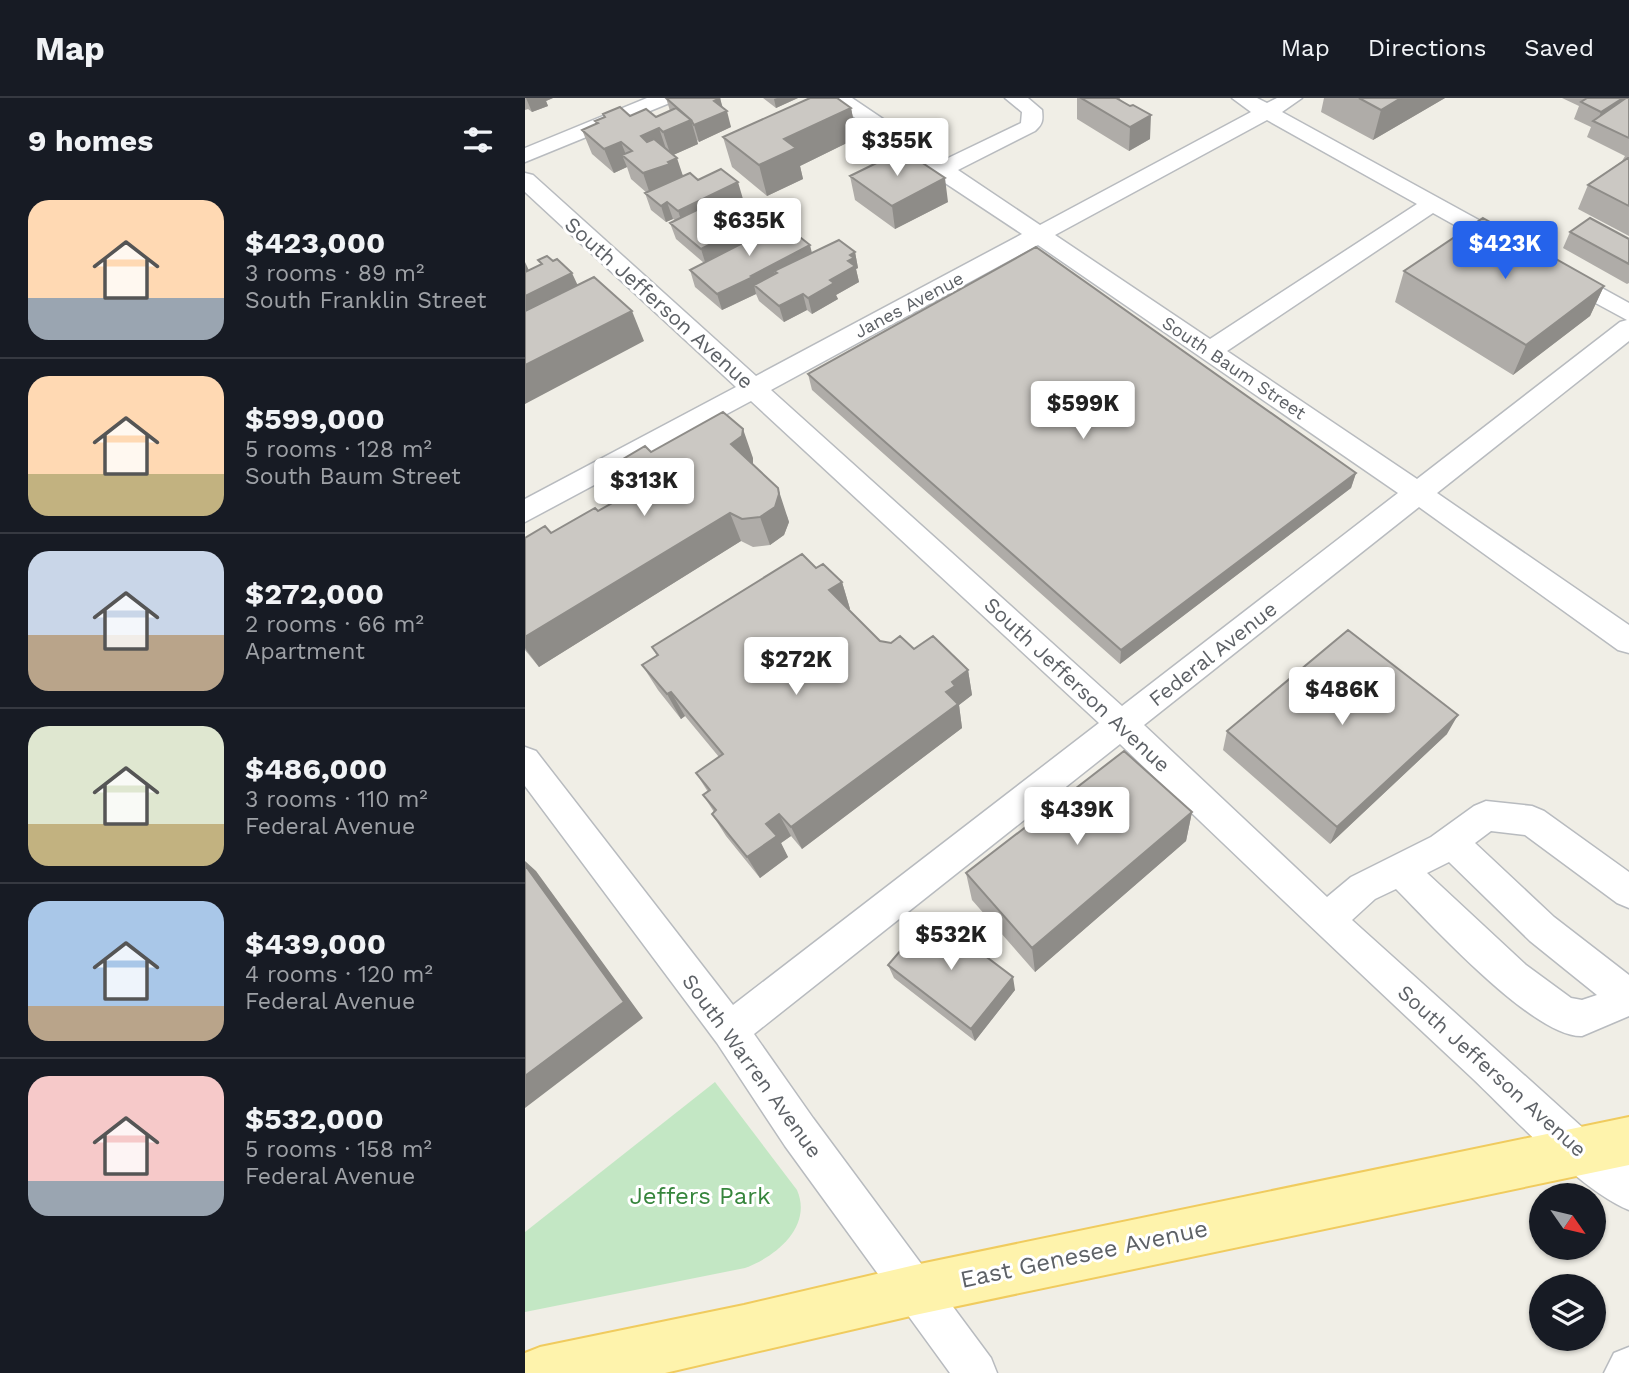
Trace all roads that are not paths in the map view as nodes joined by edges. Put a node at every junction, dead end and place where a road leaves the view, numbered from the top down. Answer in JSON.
{"nodes":[{"id":1,"x":664,"y":98,"type":"edge"},
{"id":2,"x":838,"y":98,"type":"edge"},
{"id":3,"x":1015,"y":98,"type":"edge"},
{"id":4,"x":1242,"y":98,"type":"edge"},
{"id":5,"x":1292,"y":98,"type":"edge"},
{"id":6,"x":1268,"y":111,"type":"junction"},
{"id":7,"x":525,"y":156,"type":"edge"},
{"id":8,"x":941,"y":170,"type":"junction"},
{"id":9,"x":525,"y":180,"type":"edge"},
{"id":10,"x":1433,"y":203,"type":"junction"},
{"id":11,"x":1037,"y":236,"type":"junction"},
{"id":12,"x":1629,"y":313,"type":"edge"},
{"id":13,"x":1629,"y":328,"type":"edge"},
{"id":14,"x":1210,"y":351,"type":"junction"},
{"id":15,"x":754,"y":389,"type":"junction"},
{"id":16,"x":1418,"y":493,"type":"junction"},
{"id":17,"x":525,"y":512,"type":"edge"},
{"id":18,"x":1629,"y":641,"type":"edge"},
{"id":19,"x":1122,"y":725,"type":"junction"},
{"id":20,"x":525,"y":761,"type":"edge"},
{"id":21,"x":1451,"y":842,"type":"junction"},
{"id":22,"x":1400,"y":870,"type":"junction"},
{"id":23,"x":1629,"y":892,"type":"edge"},
{"id":24,"x":1327,"y":920,"type":"junction"},
{"id":25,"x":1629,"y":997,"type":"edge"},
{"id":26,"x":730,"y":1030,"type":"junction"},
{"id":27,"x":1629,"y":1141,"type":"edge"},
{"id":28,"x":1579,"y":1151,"type":"junction"},
{"id":29,"x":1629,"y":1190,"type":"edge"},
{"id":30,"x":915,"y":1290,"type":"junction"},
{"id":31,"x":1629,"y":1368,"type":"edge"},
{"id":32,"x":540,"y":1373,"type":"edge"},
{"id":33,"x":976,"y":1373,"type":"edge"},
{"id":34,"x":1625,"y":1373,"type":"edge"}],
"edges":[{"from":1,"to":7,"type":"street"},
{"from":2,"to":8,"type":"street","name":"South Baum Street"},
{"from":3,"to":8,"type":"street"},
{"from":4,"to":6,"type":"street"},
{"from":5,"to":6,"type":"street","name":"Janes Avenue"},
{"from":6,"to":10,"type":"street"},
{"from":6,"to":11,"type":"street","name":"Janes Avenue"},
{"from":8,"to":11,"type":"street","name":"South Baum Street"},
{"from":9,"to":15,"type":"street","name":"South Jefferson Avenue"},
{"from":10,"to":12,"type":"street"},
{"from":10,"to":14,"type":"street"},
{"from":11,"to":14,"type":"street","name":"South Baum Street"},
{"from":11,"to":15,"type":"street","name":"Janes Avenue"},
{"from":13,"to":16,"type":"street","name":"Federal Avenue"},
{"from":14,"to":16,"type":"street","name":"South Baum Street"},
{"from":15,"to":17,"type":"street","name":"Janes Avenue"},
{"from":15,"to":19,"type":"street","name":"South Jefferson Avenue"},
{"from":16,"to":18,"type":"street","name":"South Baum Street"},
{"from":16,"to":19,"type":"street","name":"Federal Avenue"},
{"from":19,"to":24,"type":"street","name":"South Jefferson Avenue"},
{"from":19,"to":26,"type":"street","name":"Federal Avenue"},
{"from":20,"to":26,"type":"street","name":"South Warren Avenue"},
{"from":21,"to":22,"type":"street"},
{"from":21,"to":23,"type":"street"},
{"from":21,"to":25,"type":"street"},
{"from":22,"to":24,"type":"street"},
{"from":22,"to":25,"type":"street"},
{"from":24,"to":28,"type":"street","name":"South Jefferson Avenue"},
{"from":26,"to":30,"type":"street","name":"South Warren Avenue"},
{"from":27,"to":28,"type":"main road","name":"East Genesee Avenue"},
{"from":28,"to":29,"type":"street","name":"South Jefferson Avenue"},
{"from":28,"to":30,"type":"main road","name":"East Genesee Avenue"},
{"from":30,"to":32,"type":"main road","name":"East Genesee Avenue"},
{"from":30,"to":33,"type":"street","name":"South Warren Avenue"},
{"from":31,"to":34,"type":"street"}]}
